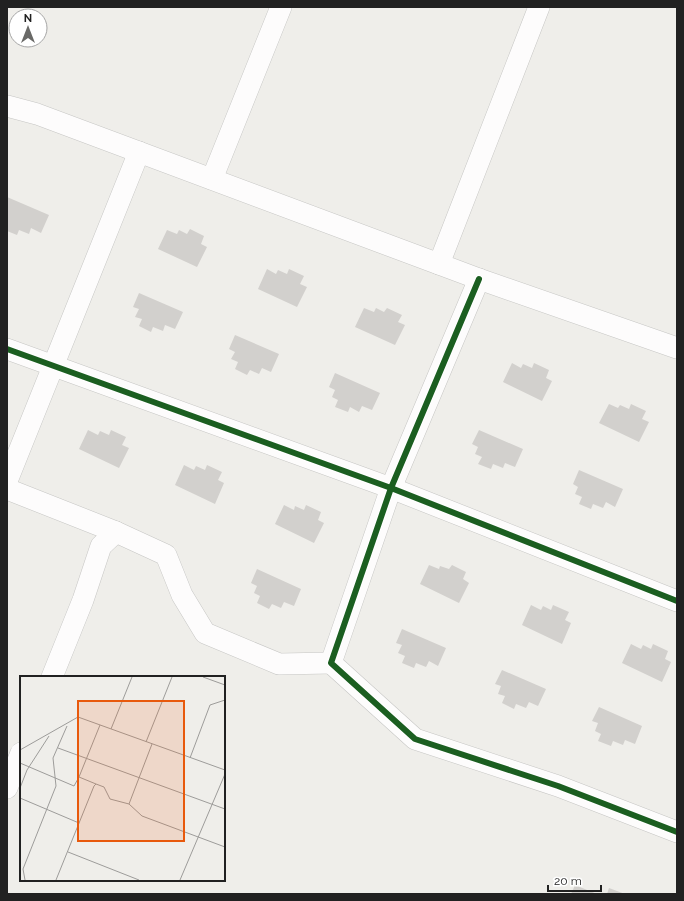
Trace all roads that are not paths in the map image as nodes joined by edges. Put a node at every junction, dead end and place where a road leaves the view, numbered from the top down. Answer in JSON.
{"nodes":[{"id":1,"x":281,"y":7,"type":"edge"},
{"id":2,"x":539,"y":7,"type":"edge"},
{"id":3,"x":7,"y":106,"type":"edge"},
{"id":4,"x":139,"y":152,"type":"junction"},
{"id":5,"x":212,"y":179,"type":"junction"},
{"id":6,"x":438,"y":264,"type":"junction"},
{"id":7,"x":479,"y":279,"type":"junction"},
{"id":8,"x":677,"y":348,"type":"edge"},
{"id":9,"x":7,"y":349,"type":"edge"},
{"id":10,"x":53,"y":366,"type":"junction"},
{"id":11,"x":7,"y":481,"type":"edge"},
{"id":12,"x":391,"y":488,"type":"junction"},
{"id":13,"x":7,"y":489,"type":"edge"},
{"id":14,"x":116,"y":532,"type":"junction"},
{"id":15,"x":677,"y":601,"type":"edge"},
{"id":16,"x":332,"y":663,"type":"junction"},
{"id":17,"x":52,"y":676,"type":"edge"},
{"id":18,"x":20,"y":756,"type":"edge"},
{"id":19,"x":7,"y":788,"type":"edge"},
{"id":20,"x":677,"y":832,"type":"edge"}],
"edges":[{"from":1,"to":5,"type":"street"},
{"from":2,"to":6,"type":"street"},
{"from":3,"to":4,"type":"street"},
{"from":4,"to":5,"type":"street"},
{"from":4,"to":10,"type":"street"},
{"from":5,"to":6,"type":"street"},
{"from":6,"to":7,"type":"street"},
{"from":7,"to":8,"type":"street"},
{"from":7,"to":12,"type":"street"},
{"from":9,"to":10,"type":"street"},
{"from":10,"to":11,"type":"street"},
{"from":10,"to":12,"type":"street"},
{"from":12,"to":15,"type":"street"},
{"from":12,"to":16,"type":"street"},
{"from":13,"to":14,"type":"street"},
{"from":14,"to":16,"type":"street"},
{"from":14,"to":17,"type":"street"},
{"from":16,"to":20,"type":"street"},
{"from":18,"to":19,"type":"street"}]}
